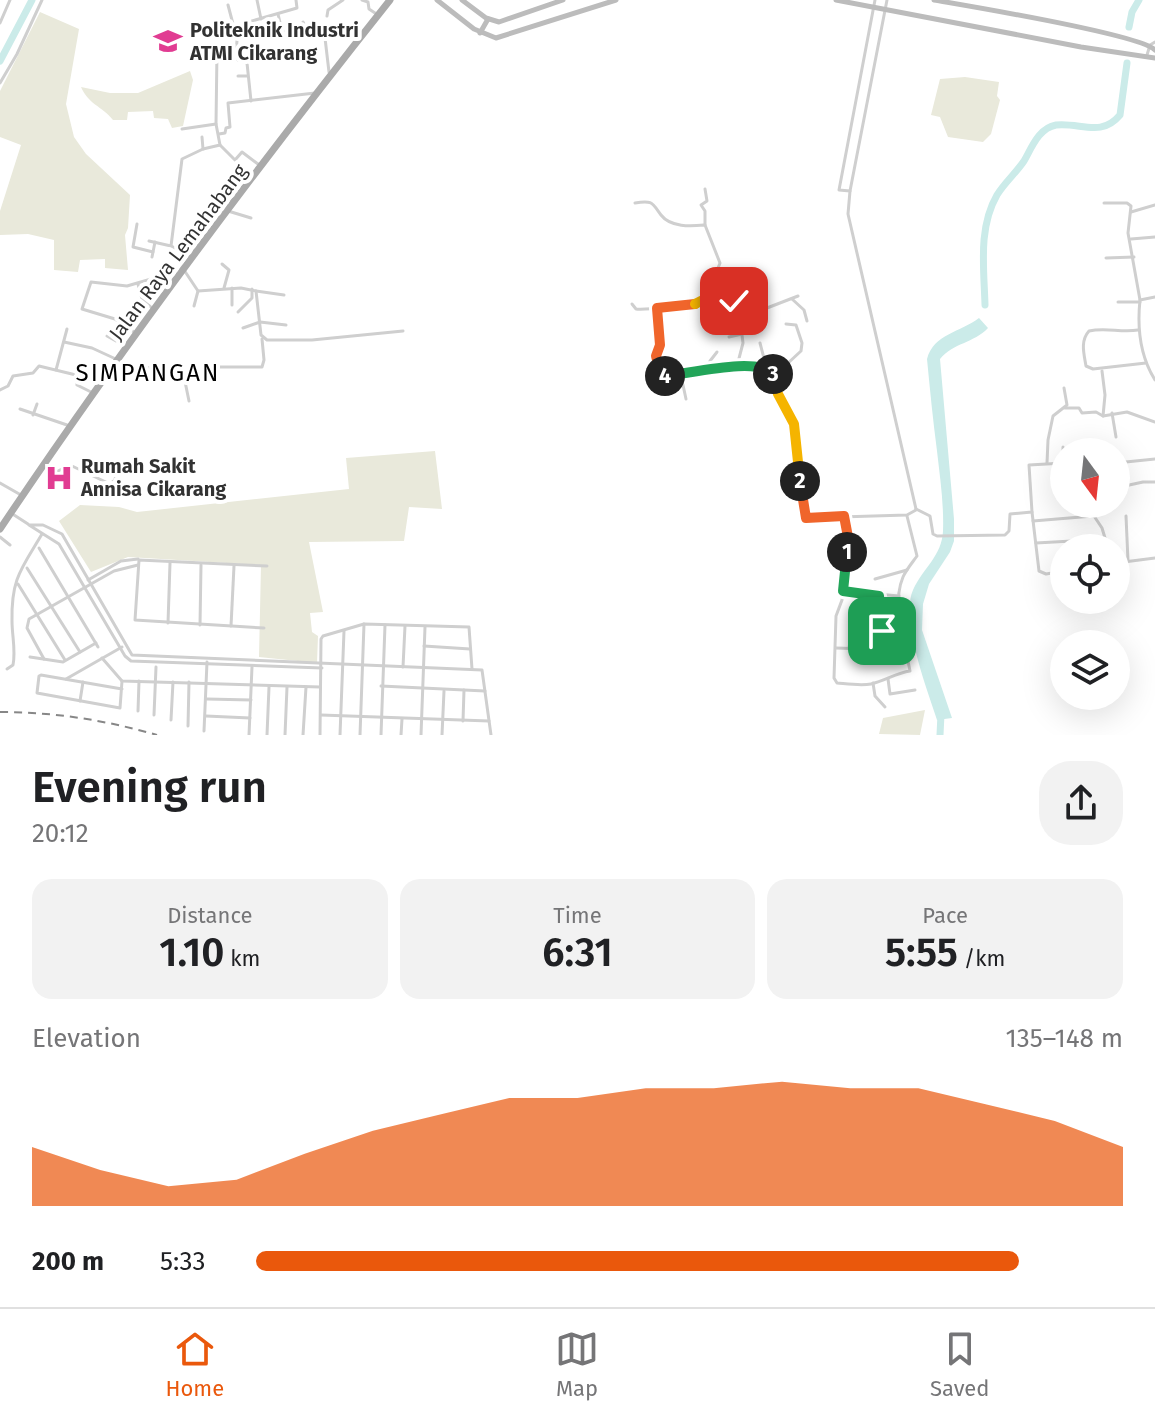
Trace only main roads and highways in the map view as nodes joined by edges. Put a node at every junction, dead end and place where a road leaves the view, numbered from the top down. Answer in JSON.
{"nodes":[{"id":1,"x":390,"y":0,"type":"edge"},
{"id":2,"x":437,"y":0,"type":"edge"},
{"id":3,"x":462,"y":0,"type":"edge"},
{"id":4,"x":563,"y":0,"type":"edge"},
{"id":5,"x":616,"y":0,"type":"edge"},
{"id":6,"x":836,"y":0,"type":"edge"},
{"id":7,"x":934,"y":0,"type":"edge"},
{"id":8,"x":875,"y":4,"type":"edge"},
{"id":9,"x":488,"y":19,"type":"junction"},
{"id":10,"x":480,"y":33,"type":"junction"},
{"id":11,"x":1140,"y":43,"type":"junction"},
{"id":12,"x":1154,"y":44,"type":"edge"},
{"id":13,"x":1135,"y":57,"type":"junction"},
{"id":14,"x":1155,"y":58,"type":"edge"},
{"id":15,"x":1,"y":525,"type":"edge"}],
"edges":[{"from":1,"to":15,"type":"main road","name":"Jalan Raya Lemahabang"},
{"from":2,"to":10,"type":"main road"},
{"from":3,"to":9,"type":"main road"},
{"from":4,"to":9,"type":"main road"},
{"from":5,"to":10,"type":"main road"},
{"from":6,"to":8,"type":"main road"},
{"from":7,"to":11,"type":"main road"},
{"from":8,"to":13,"type":"main road"},
{"from":9,"to":10,"type":"main road"},
{"from":11,"to":12,"type":"main road"},
{"from":11,"to":13,"type":"main road"},
{"from":13,"to":14,"type":"main road"}]}
